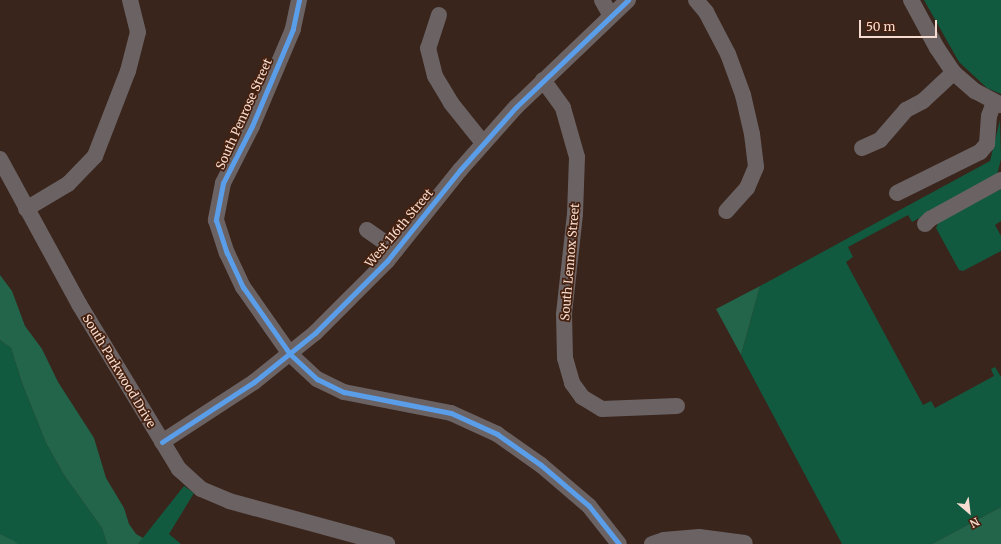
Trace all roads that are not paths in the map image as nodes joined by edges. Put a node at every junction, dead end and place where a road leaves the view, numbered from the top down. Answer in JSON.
{"nodes":[{"id":1,"x":130,"y":0,"type":"edge"},
{"id":2,"x":299,"y":0,"type":"edge"},
{"id":3,"x":602,"y":0,"type":"edge"},
{"id":4,"x":628,"y":0,"type":"edge"},
{"id":5,"x":696,"y":0,"type":"edge"},
{"id":6,"x":911,"y":0,"type":"edge"},
{"id":7,"x":438,"y":15,"type":"dead end"},
{"id":8,"x":611,"y":16,"type":"junction"},
{"id":9,"x":954,"y":72,"type":"junction"},
{"id":10,"x":543,"y":80,"type":"junction"},
{"id":11,"x":998,"y":104,"type":"edge"},
{"id":12,"x":483,"y":143,"type":"junction"},
{"id":13,"x":862,"y":148,"type":"dead end"},
{"id":14,"x":0,"y":159,"type":"edge"},
{"id":15,"x":1001,"y":180,"type":"edge"},
{"id":16,"x":897,"y":193,"type":"dead end"},
{"id":17,"x":26,"y":209,"type":"junction"},
{"id":18,"x":726,"y":211,"type":"dead end"},
{"id":19,"x":925,"y":224,"type":"dead end"},
{"id":20,"x":366,"y":230,"type":"dead end"},
{"id":21,"x":396,"y":250,"type":"junction"},
{"id":22,"x":290,"y":354,"type":"junction"},
{"id":23,"x":677,"y":406,"type":"dead end"},
{"id":24,"x":162,"y":442,"type":"junction"},
{"id":25,"x":745,"y":543,"type":"dead end"},
{"id":26,"x":387,"y":544,"type":"edge"},
{"id":27,"x":619,"y":544,"type":"edge"},
{"id":28,"x":652,"y":544,"type":"edge"}],
"edges":[{"from":1,"to":17,"type":"street"},
{"from":2,"to":22,"type":"street","name":"South Penrose Street"},
{"from":3,"to":8,"type":"street"},
{"from":4,"to":8,"type":"street","name":"West 116th Street"},
{"from":5,"to":18,"type":"street"},
{"from":6,"to":9,"type":"street"},
{"from":7,"to":12,"type":"street"},
{"from":8,"to":10,"type":"street","name":"West 116th Street"},
{"from":9,"to":11,"type":"street"},
{"from":9,"to":13,"type":"street"},
{"from":10,"to":12,"type":"street","name":"West 116th Street"},
{"from":10,"to":23,"type":"street","name":"South Lennox Street"},
{"from":11,"to":16,"type":"street"},
{"from":12,"to":21,"type":"street","name":"West 116th Street"},
{"from":14,"to":17,"type":"street","name":"South Parkwood Drive"},
{"from":15,"to":19,"type":"street"},
{"from":17,"to":24,"type":"street","name":"South Parkwood Drive"},
{"from":20,"to":21,"type":"street"},
{"from":21,"to":22,"type":"street","name":"West 116th Street"},
{"from":22,"to":24,"type":"street","name":"West 116th Street"},
{"from":22,"to":27,"type":"street","name":"South Penrose Street"},
{"from":24,"to":26,"type":"street","name":"South Parkwood Drive"},
{"from":25,"to":28,"type":"street"}]}
